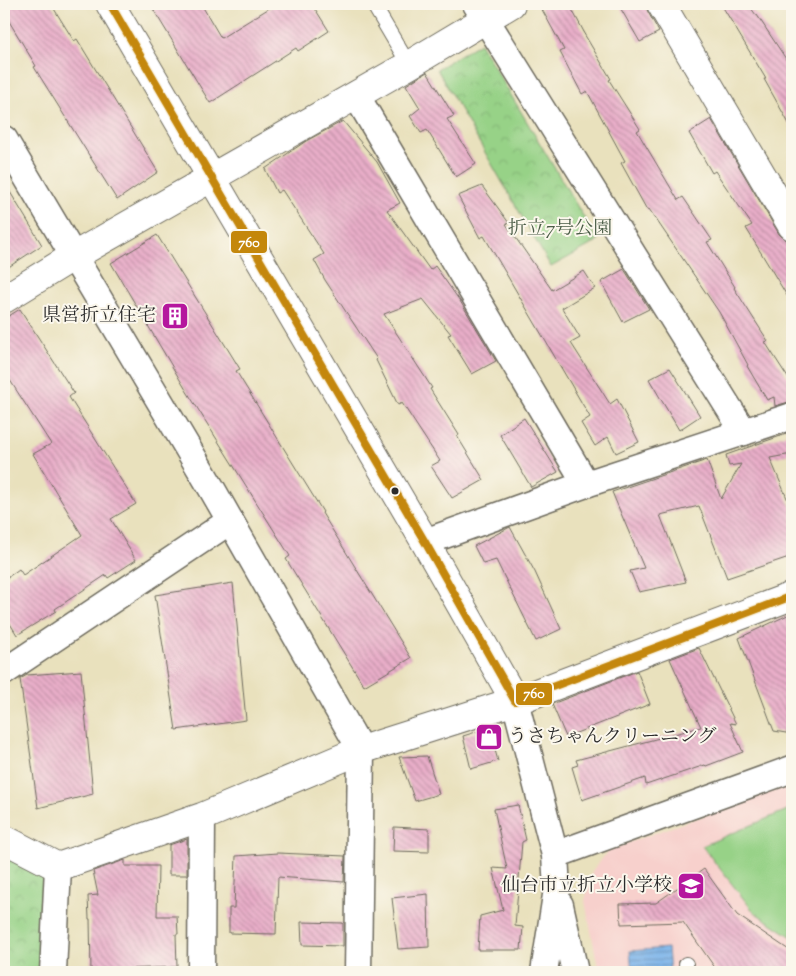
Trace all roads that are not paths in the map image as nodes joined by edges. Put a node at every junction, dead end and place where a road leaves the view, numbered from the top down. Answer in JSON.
{"nodes":[{"id":1,"x":110,"y":4,"type":"edge"},
{"id":2,"x":372,"y":4,"type":"edge"},
{"id":3,"x":511,"y":4,"type":"edge"},
{"id":4,"x":661,"y":4,"type":"edge"},
{"id":5,"x":481,"y":11,"type":"edge"},
{"id":6,"x":410,"y":65,"type":"junction"},
{"id":7,"x":356,"y":95,"type":"junction"},
{"id":8,"x":4,"y":139,"type":"edge"},
{"id":9,"x":212,"y":179,"type":"junction"},
{"id":10,"x":792,"y":226,"type":"edge"},
{"id":11,"x":74,"y":256,"type":"junction"},
{"id":12,"x":4,"y":299,"type":"edge"},
{"id":13,"x":792,"y":416,"type":"edge"},
{"id":14,"x":744,"y":432,"type":"junction"},
{"id":15,"x":586,"y":484,"type":"junction"},
{"id":16,"x":230,"y":520,"type":"junction"},
{"id":17,"x":425,"y":542,"type":"junction"},
{"id":18,"x":792,"y":596,"type":"edge"},
{"id":19,"x":4,"y":672,"type":"edge"},
{"id":20,"x":515,"y":701,"type":"junction"},
{"id":21,"x":361,"y":750,"type":"junction"},
{"id":22,"x":792,"y":769,"type":"edge"},
{"id":23,"x":202,"y":817,"type":"junction"},
{"id":24,"x":4,"y":839,"type":"edge"},
{"id":25,"x":556,"y":855,"type":"junction"},
{"id":26,"x":58,"y":867,"type":"junction"},
{"id":27,"x":557,"y":889,"type":"junction"},
{"id":28,"x":53,"y":972,"type":"edge"},
{"id":29,"x":201,"y":972,"type":"edge"},
{"id":30,"x":358,"y":972,"type":"edge"},
{"id":31,"x":544,"y":972,"type":"edge"},
{"id":32,"x":575,"y":972,"type":"edge"}],
"edges":[{"from":1,"to":9,"type":"street"},
{"from":2,"to":6,"type":"lane"},
{"from":3,"to":5,"type":"street"},
{"from":4,"to":10,"type":"street"},
{"from":5,"to":6,"type":"street"},
{"from":5,"to":14,"type":"street"},
{"from":6,"to":7,"type":"street"},
{"from":7,"to":9,"type":"street"},
{"from":7,"to":15,"type":"street"},
{"from":8,"to":11,"type":"street"},
{"from":9,"to":11,"type":"street"},
{"from":9,"to":17,"type":"street"},
{"from":11,"to":12,"type":"street"},
{"from":11,"to":16,"type":"street"},
{"from":13,"to":14,"type":"street"},
{"from":14,"to":15,"type":"street"},
{"from":15,"to":17,"type":"street"},
{"from":16,"to":19,"type":"street"},
{"from":16,"to":21,"type":"street"},
{"from":17,"to":20,"type":"street"},
{"from":18,"to":20,"type":"street"},
{"from":20,"to":21,"type":"street"},
{"from":20,"to":25,"type":"street"},
{"from":21,"to":23,"type":"street"},
{"from":21,"to":30,"type":"street"},
{"from":22,"to":25,"type":"street"},
{"from":23,"to":26,"type":"street"},
{"from":23,"to":29,"type":"street"},
{"from":24,"to":26,"type":"street"},
{"from":25,"to":27,"type":"street"},
{"from":26,"to":28,"type":"street"},
{"from":27,"to":31,"type":"street"},
{"from":27,"to":32,"type":"street"}]}
